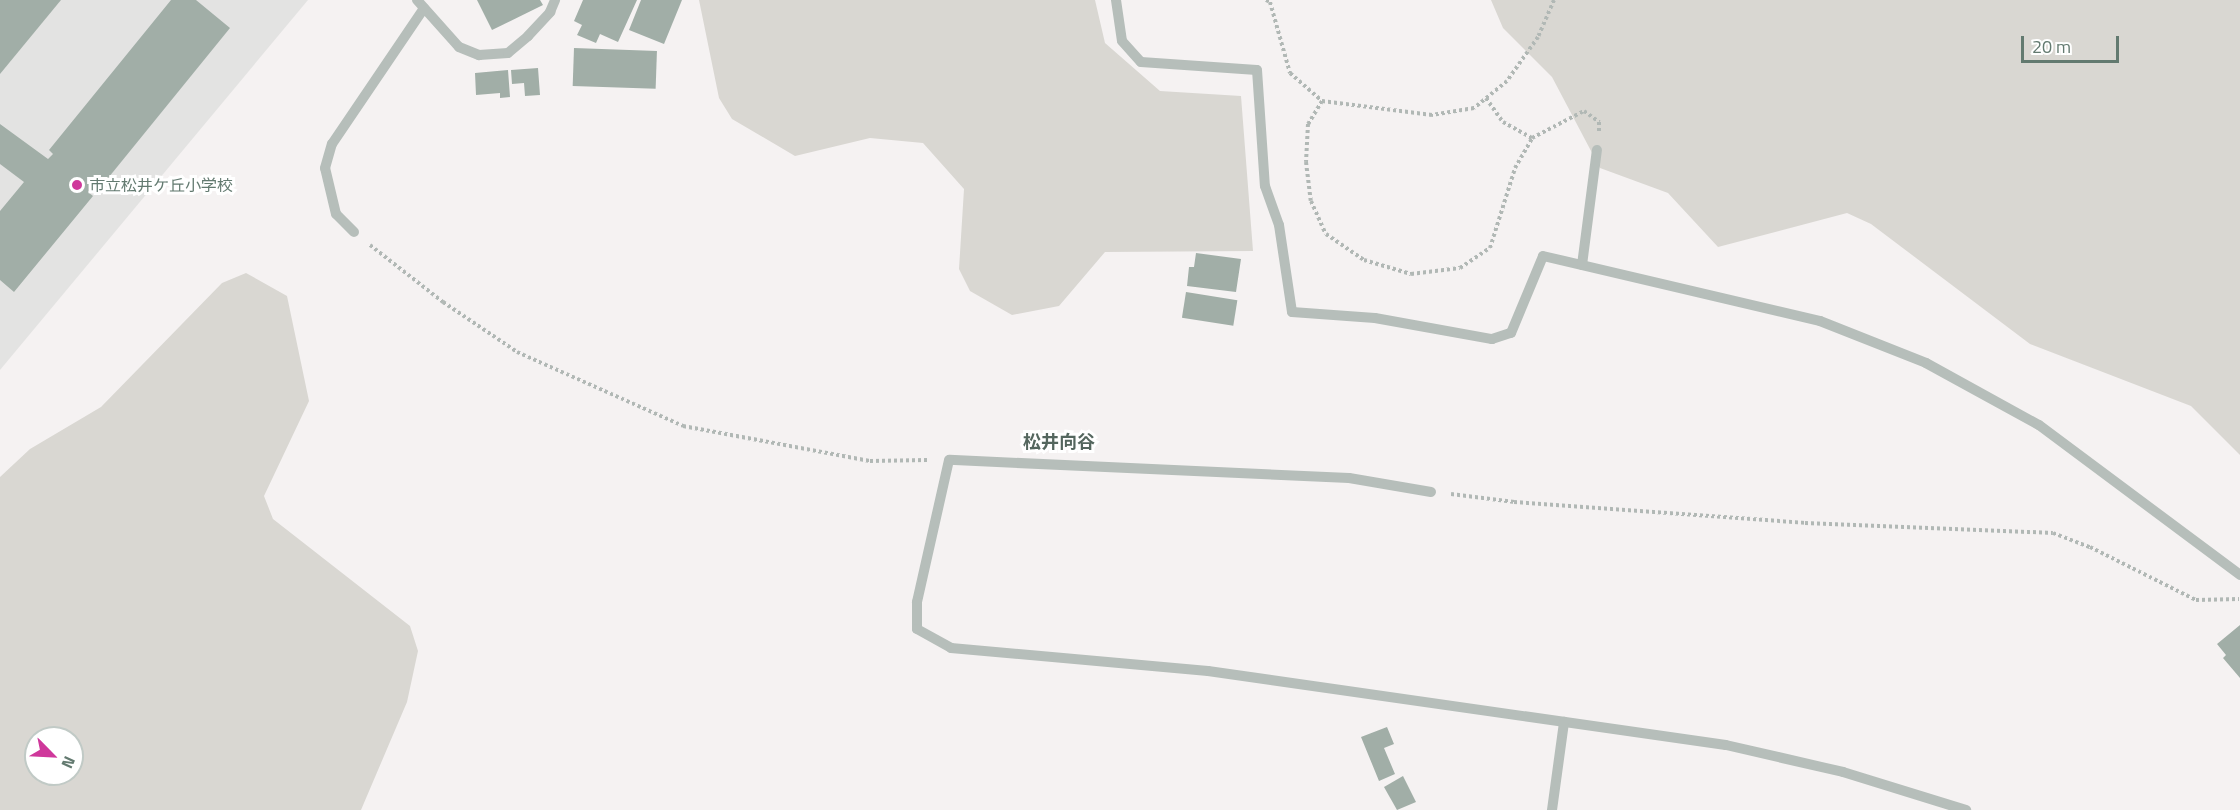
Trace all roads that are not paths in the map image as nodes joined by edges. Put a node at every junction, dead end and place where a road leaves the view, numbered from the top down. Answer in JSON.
{"nodes":[{"id":1,"x":555,"y":0,"type":"edge"},
{"id":2,"x":1116,"y":0,"type":"edge"},
{"id":3,"x":421,"y":4,"type":"edge"},
{"id":4,"x":1597,"y":150,"type":"road end"},
{"id":5,"x":354,"y":232,"type":"road end"},
{"id":6,"x":1582,"y":266,"type":"junction"},
{"id":7,"x":1431,"y":492,"type":"road end"},
{"id":8,"x":2240,"y":575,"type":"edge"},
{"id":9,"x":1564,"y":722,"type":"junction"},
{"id":10,"x":1552,"y":810,"type":"edge"},
{"id":11,"x":1966,"y":810,"type":"edge"}],
"edges":[{"from":1,"to":3,"type":"street"},
{"from":2,"to":6,"type":"street"},
{"from":3,"to":5,"type":"street"},
{"from":4,"to":6,"type":"street"},
{"from":6,"to":8,"type":"street"},
{"from":7,"to":9,"type":"street"},
{"from":9,"to":10,"type":"street"},
{"from":9,"to":11,"type":"street"}]}
